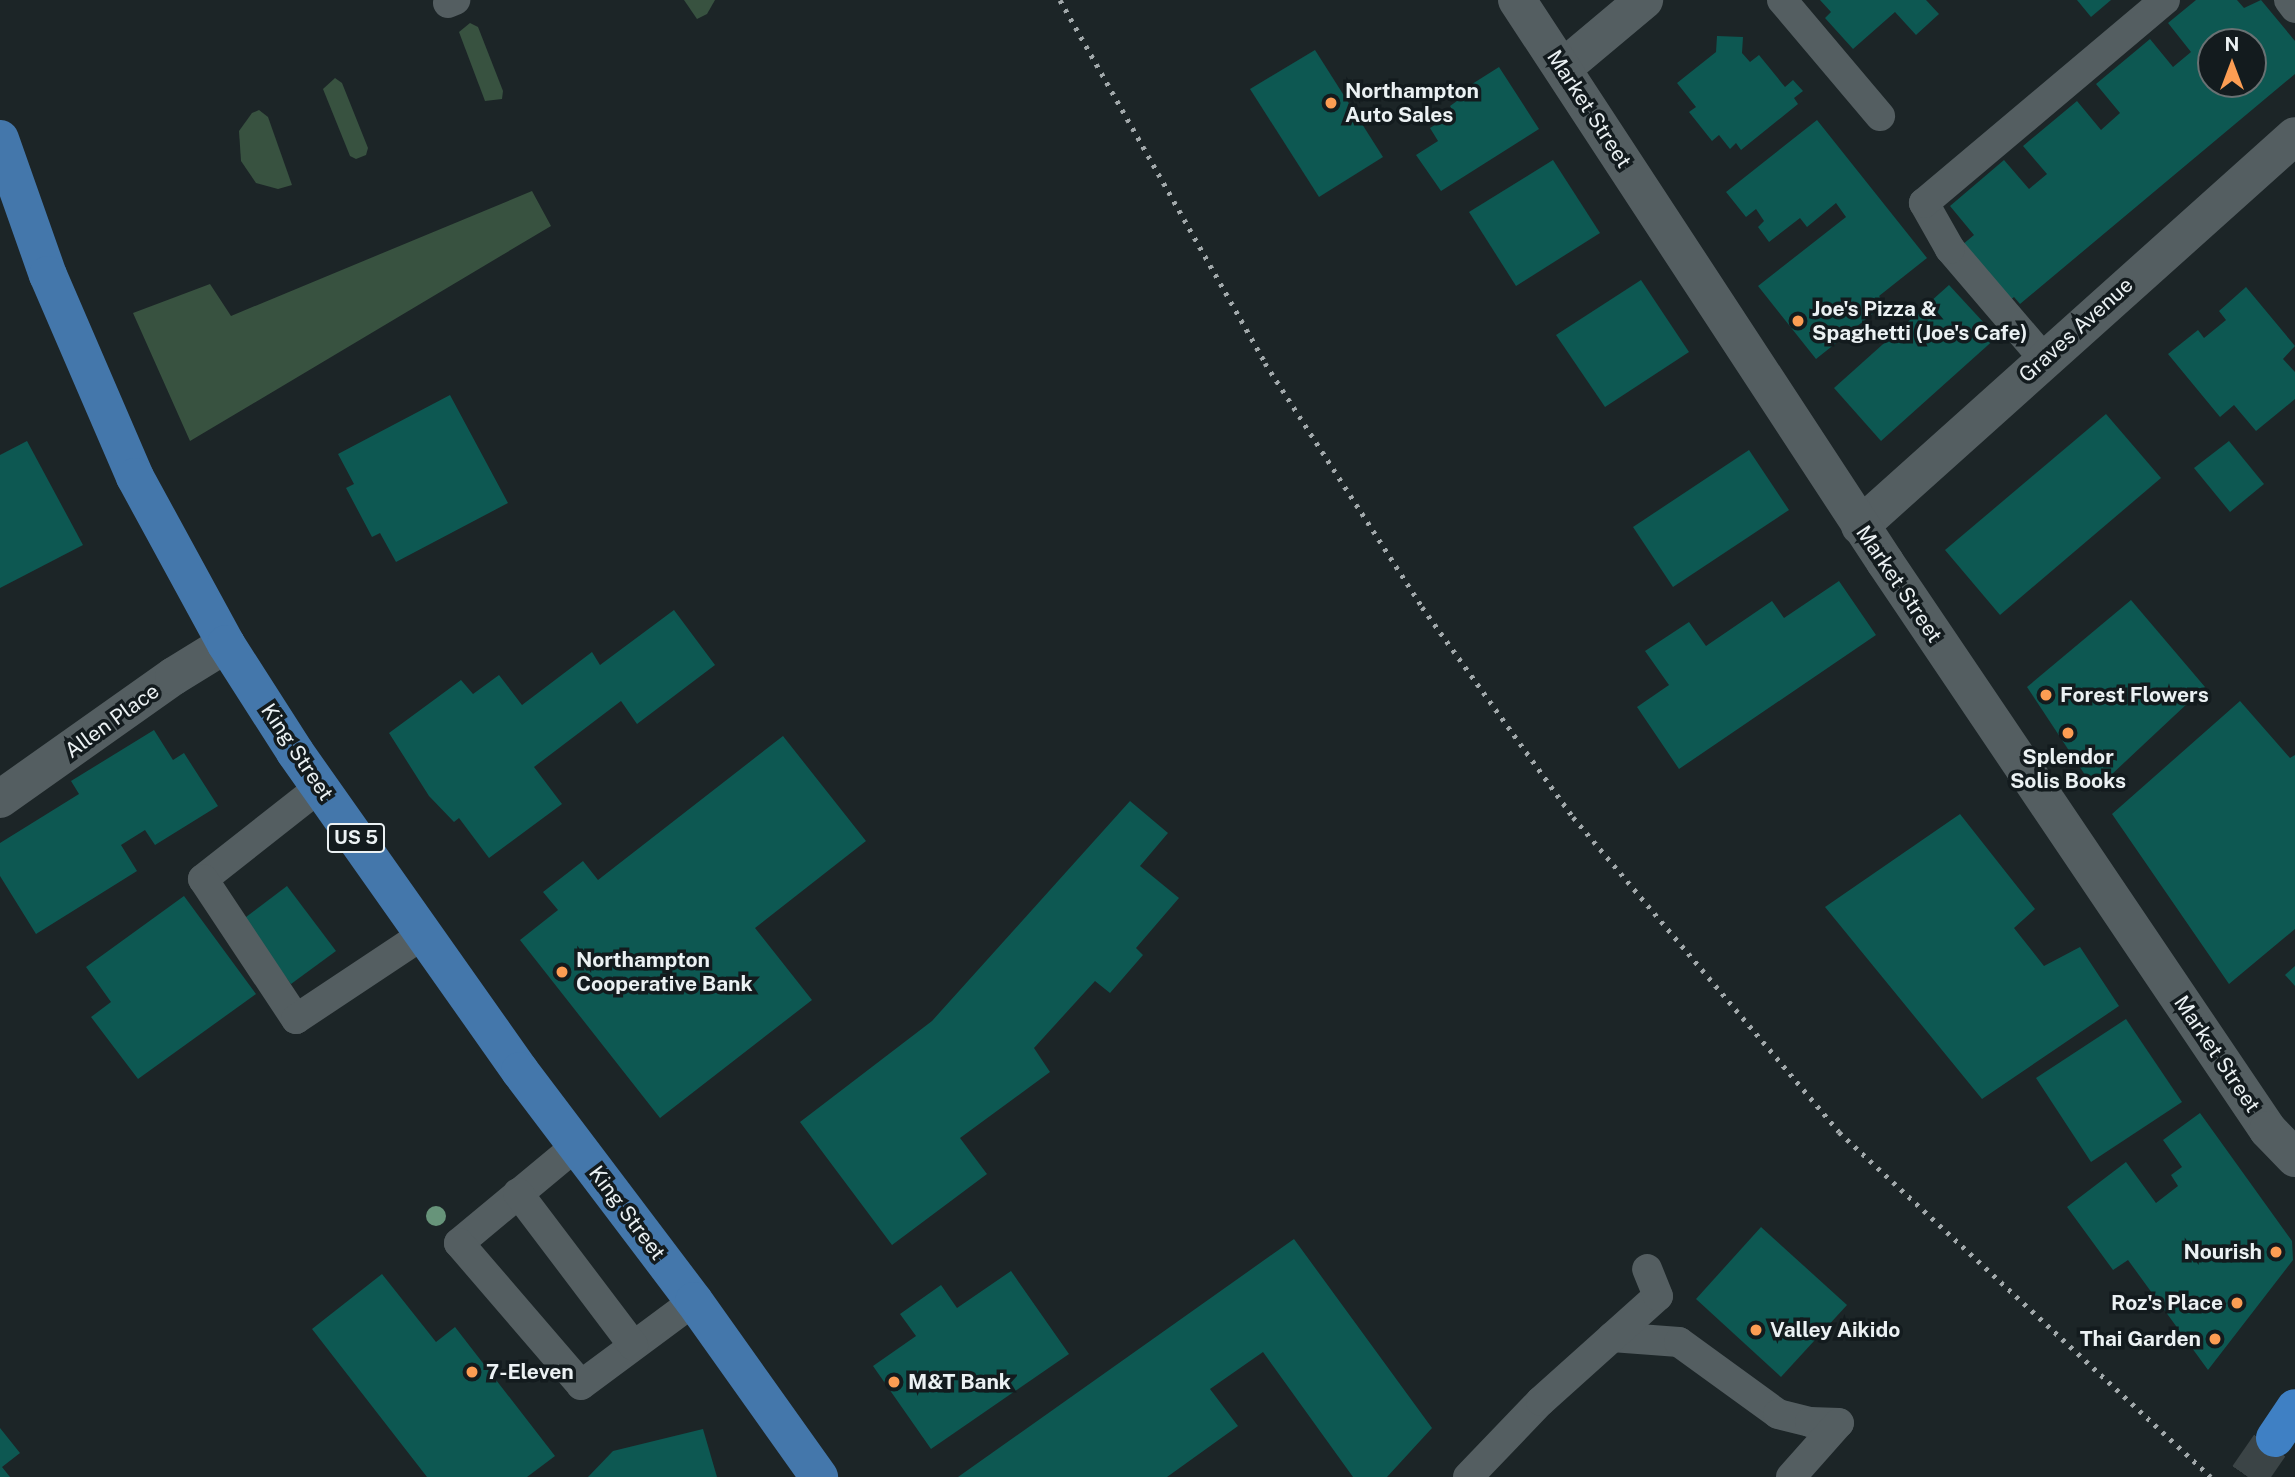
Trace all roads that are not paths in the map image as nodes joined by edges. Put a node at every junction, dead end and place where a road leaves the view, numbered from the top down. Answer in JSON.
{"nodes":[{"id":1,"x":1517,"y":0,"type":"edge"},
{"id":2,"x":1643,"y":0,"type":"edge"},
{"id":3,"x":1782,"y":0,"type":"edge"},
{"id":4,"x":2165,"y":0,"type":"edge"},
{"id":5,"x":2289,"y":0,"type":"edge"},
{"id":6,"x":2295,"y":8,"type":"edge"},
{"id":7,"x":1563,"y":68,"type":"junction"},
{"id":8,"x":1880,"y":116,"type":"dead end"},
{"id":9,"x":2295,"y":136,"type":"edge"},
{"id":10,"x":0,"y":139,"type":"edge"},
{"id":11,"x":2044,"y":359,"type":"junction"},
{"id":12,"x":1860,"y":527,"type":"junction"},
{"id":13,"x":226,"y":644,"type":"junction"},
{"id":14,"x":320,"y":787,"type":"junction"},
{"id":15,"x":0,"y":799,"type":"edge"},
{"id":16,"x":424,"y":934,"type":"junction"},
{"id":17,"x":576,"y":1146,"type":"junction"},
{"id":18,"x":2295,"y":1158,"type":"edge"},
{"id":19,"x":518,"y":1193,"type":"junction"},
{"id":20,"x":1647,"y":1269,"type":"dead end"},
{"id":21,"x":694,"y":1301,"type":"junction"},
{"id":22,"x":1612,"y":1337,"type":"junction"},
{"id":23,"x":634,"y":1345,"type":"junction"},
{"id":24,"x":819,"y":1477,"type":"edge"},
{"id":25,"x":1468,"y":1477,"type":"edge"},
{"id":26,"x":1791,"y":1477,"type":"edge"}],
"edges":[{"from":1,"to":7,"type":"street","name":"Market Street"},
{"from":2,"to":7,"type":"street"},
{"from":3,"to":8,"type":"lane"},
{"from":4,"to":11,"type":"lane"},
{"from":5,"to":6,"type":"lane"},
{"from":7,"to":12,"type":"street","name":"Market Street"},
{"from":9,"to":11,"type":"street","name":"Graves Avenue"},
{"from":10,"to":13,"type":"main road","name":"King Street","number":"US 5"},
{"from":11,"to":12,"type":"street","name":"Graves Avenue"},
{"from":12,"to":18,"type":"street","name":"Market Street"},
{"from":13,"to":14,"type":"main road","name":"King Street","number":"US 5"},
{"from":13,"to":15,"type":"street","name":"Allen Place"},
{"from":14,"to":16,"type":"main road","name":"King Street","number":"US 5"},
{"from":14,"to":16,"type":"lane"},
{"from":16,"to":17,"type":"main road","name":"King Street","number":"US 5"},
{"from":17,"to":19,"type":"lane"},
{"from":17,"to":21,"type":"main road","name":"King Street","number":"US 5"},
{"from":19,"to":23,"type":"lane"},
{"from":19,"to":23,"type":"lane"},
{"from":20,"to":22,"type":"lane"},
{"from":21,"to":23,"type":"lane"},
{"from":21,"to":24,"type":"main road","name":"King Street","number":"US 5"},
{"from":22,"to":25,"type":"lane"},
{"from":22,"to":26,"type":"lane"}]}
